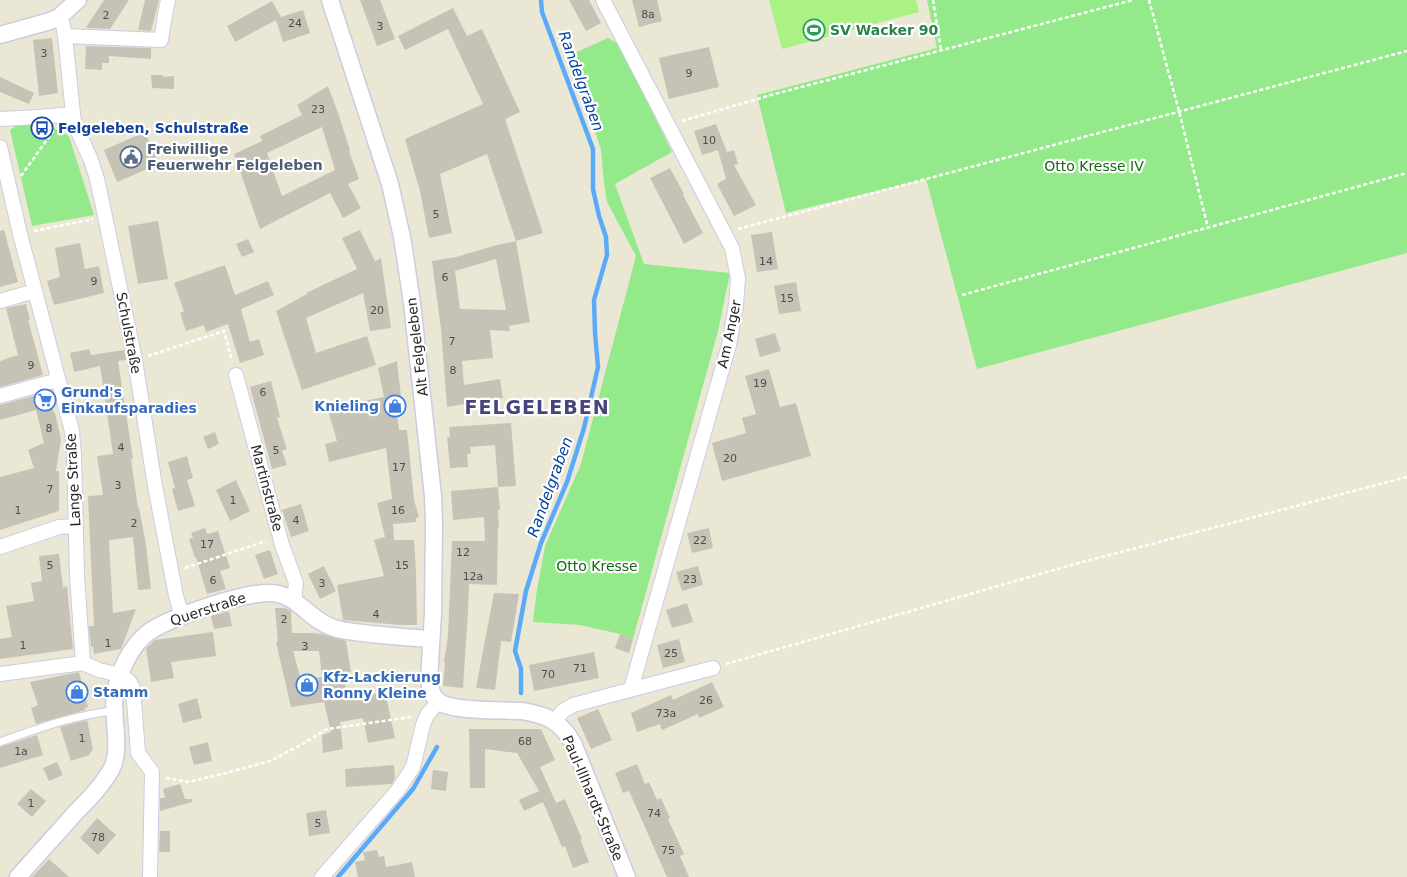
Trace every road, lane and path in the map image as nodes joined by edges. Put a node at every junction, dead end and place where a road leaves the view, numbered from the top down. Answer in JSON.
{"nodes":[{"id":1,"x":78,"y":0,"type":"edge"},
{"id":2,"x":168,"y":0,"type":"edge"},
{"id":3,"x":330,"y":0,"type":"edge"},
{"id":4,"x":603,"y":0,"type":"edge"},
{"id":5,"x":933,"y":0,"type":"edge"},
{"id":6,"x":1133,"y":0,"type":"edge"},
{"id":7,"x":1149,"y":0,"type":"edge"},
{"id":8,"x":59,"y":17,"type":"junction"},
{"id":9,"x":0,"y":35,"type":"edge"},
{"id":10,"x":65,"y":36,"type":"junction"},
{"id":11,"x":941,"y":50,"type":"junction"},
{"id":12,"x":1407,"y":51,"type":"edge"},
{"id":13,"x":1180,"y":111,"type":"junction"},
{"id":14,"x":73,"y":114,"type":"junction"},
{"id":15,"x":58,"y":115,"type":"junction"},
{"id":16,"x":0,"y":119,"type":"edge"},
{"id":17,"x":668,"y":125,"type":"junction"},
{"id":18,"x":0,"y":147,"type":"edge"},
{"id":19,"x":1407,"y":173,"type":"edge"},
{"id":20,"x":10,"y":192,"type":"junction"},
{"id":21,"x":105,"y":216,"type":"junction"},
{"id":22,"x":1208,"y":228,"type":"junction"},
{"id":23,"x":725,"y":233,"type":"junction"},
{"id":24,"x":20,"y":234,"type":"junction"},
{"id":25,"x":35,"y":291,"type":"junction"},
{"id":26,"x":962,"y":295,"type":"dead end"},
{"id":27,"x":0,"y":301,"type":"edge"},
{"id":28,"x":136,"y":360,"type":"junction"},
{"id":29,"x":236,"y":375,"type":"joint"},
{"id":30,"x":58,"y":380,"type":"junction"},
{"id":31,"x":0,"y":396,"type":"edge"},
{"id":32,"x":1407,"y":477,"type":"edge"},
{"id":33,"x":76,"y":526,"type":"junction"},
{"id":34,"x":280,"y":536,"type":"junction"},
{"id":35,"x":0,"y":547,"type":"edge"},
{"id":36,"x":172,"y":572,"type":"junction"},
{"id":37,"x":294,"y":601,"type":"junction"},
{"id":38,"x":182,"y":616,"type":"junction"},
{"id":39,"x":432,"y":639,"type":"junction"},
{"id":40,"x":83,"y":663,"type":"junction"},
{"id":41,"x":713,"y":668,"type":"joint"},
{"id":42,"x":0,"y":674,"type":"edge"},
{"id":43,"x":120,"y":675,"type":"junction"},
{"id":44,"x":631,"y":689,"type":"junction"},
{"id":45,"x":438,"y":702,"type":"junction"},
{"id":46,"x":114,"y":711,"type":"junction"},
{"id":47,"x":427,"y":715,"type":"junction"},
{"id":48,"x":554,"y":721,"type":"junction"},
{"id":49,"x":0,"y":742,"type":"edge"},
{"id":50,"x":115,"y":753,"type":"junction"},
{"id":51,"x":138,"y":753,"type":"junction"},
{"id":52,"x":182,"y":781,"type":"dead end"},
{"id":53,"x":18,"y":877,"type":"edge"},
{"id":54,"x":150,"y":877,"type":"edge"},
{"id":55,"x":322,"y":877,"type":"edge"},
{"id":56,"x":628,"y":877,"type":"edge"}],
"edges":[{"from":1,"to":8,"type":"street"},
{"from":2,"to":10,"type":"street"},
{"from":3,"to":39,"type":"street","name":"Alt Felgeleben"},
{"from":4,"to":17,"type":"street","name":"Am Anger"},
{"from":5,"to":11,"type":"path"},
{"from":6,"to":11,"type":"path"},
{"from":7,"to":13,"type":"path"},
{"from":8,"to":9,"type":"street"},
{"from":8,"to":10,"type":"street","name":"Schulstraße"},
{"from":10,"to":14,"type":"street","name":"Schulstraße"},
{"from":11,"to":17,"type":"path"},
{"from":12,"to":13,"type":"path"},
{"from":13,"to":22,"type":"path"},
{"from":13,"to":23,"type":"path"},
{"from":14,"to":15,"type":"street"},
{"from":14,"to":21,"type":"street","name":"Schulstraße"},
{"from":15,"to":16,"type":"street"},
{"from":15,"to":20,"type":"path"},
{"from":17,"to":23,"type":"street","name":"Am Anger"},
{"from":18,"to":20,"type":"street","name":"Lange Straße"},
{"from":19,"to":22,"type":"path"},
{"from":20,"to":24,"type":"street","name":"Lange Straße"},
{"from":21,"to":24,"type":"path"},
{"from":21,"to":28,"type":"street","name":"Schulstraße"},
{"from":22,"to":26,"type":"path"},
{"from":23,"to":44,"type":"street","name":"Am Anger"},
{"from":24,"to":25,"type":"street","name":"Lange Straße"},
{"from":25,"to":27,"type":"street"},
{"from":25,"to":30,"type":"street","name":"Lange Straße"},
{"from":28,"to":29,"type":"path"},
{"from":28,"to":36,"type":"street","name":"Schulstraße"},
{"from":29,"to":34,"type":"street","name":"Martinstraße"},
{"from":30,"to":31,"type":"street"},
{"from":30,"to":33,"type":"street","name":"Lange Straße"},
{"from":32,"to":41,"type":"path"},
{"from":33,"to":35,"type":"street"},
{"from":33,"to":40,"type":"street","name":"Lange Straße"},
{"from":34,"to":36,"type":"path"},
{"from":34,"to":37,"type":"street","name":"Martinstraße"},
{"from":36,"to":38,"type":"street","name":"Schulstraße"},
{"from":37,"to":38,"type":"street","name":"Querstraße"},
{"from":37,"to":39,"type":"street","name":"Querstraße"},
{"from":38,"to":43,"type":"street","name":"Querstraße"},
{"from":39,"to":45,"type":"street","name":"Alt Felgeleben"},
{"from":40,"to":42,"type":"street"},
{"from":40,"to":43,"type":"street"},
{"from":41,"to":44,"type":"street"},
{"from":43,"to":46,"type":"street","name":"Querstraße"},
{"from":43,"to":51,"type":"street"},
{"from":44,"to":48,"type":"street"},
{"from":45,"to":47,"type":"street"},
{"from":45,"to":48,"type":"street","name":"Paul-Illhardt-Straße"},
{"from":46,"to":49,"type":"lane"},
{"from":46,"to":50,"type":"street","name":"Querstraße"},
{"from":47,"to":52,"type":"path"},
{"from":47,"to":55,"type":"street"},
{"from":48,"to":56,"type":"street","name":"Paul-Illhardt-Straße"},
{"from":50,"to":51,"type":"street"},
{"from":50,"to":53,"type":"street"},
{"from":51,"to":54,"type":"street"}]}
